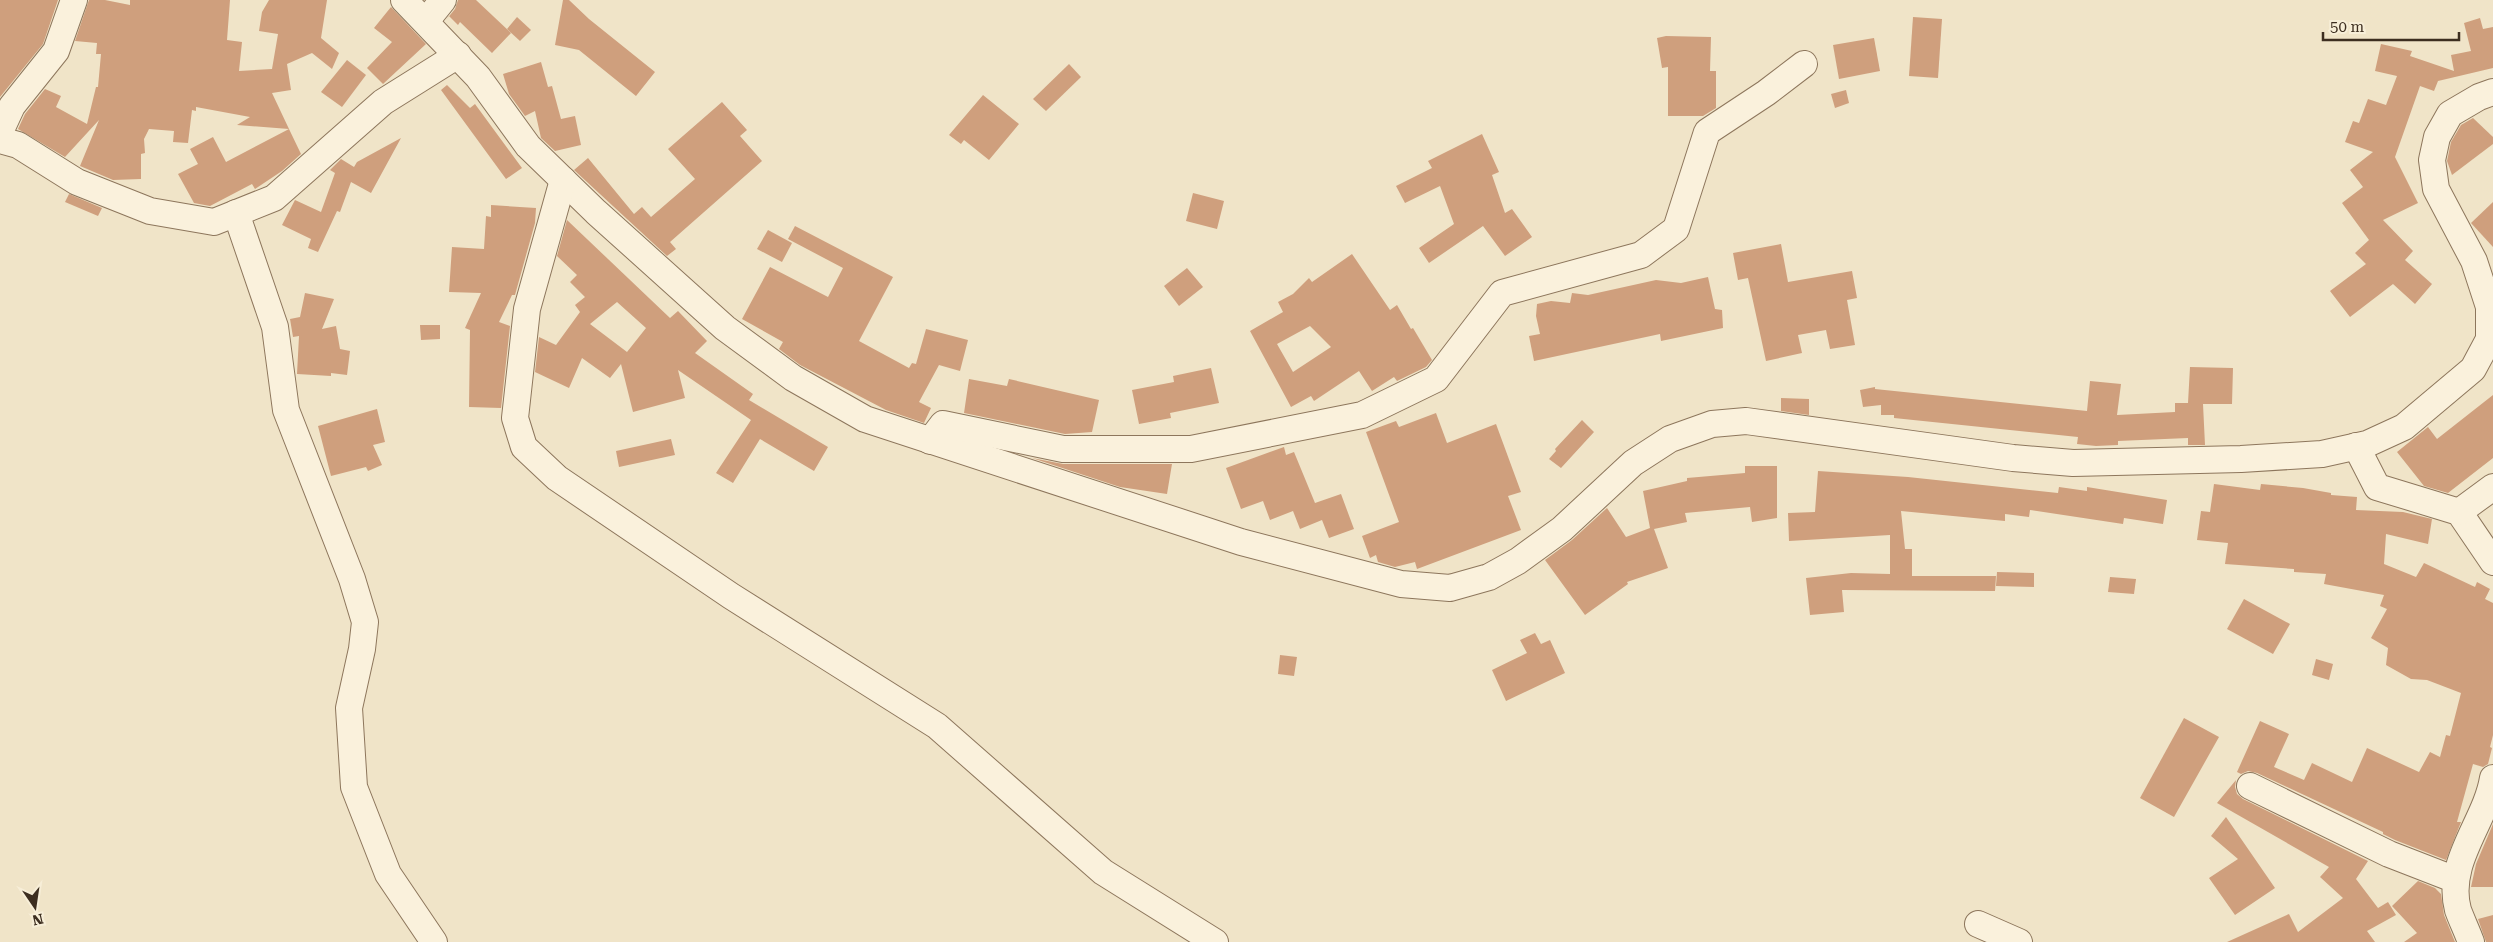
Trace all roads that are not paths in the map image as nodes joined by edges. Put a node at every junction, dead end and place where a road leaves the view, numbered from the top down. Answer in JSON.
{"nodes":[{"id":1,"x":74,"y":0,"type":"edge"},
{"id":2,"x":404,"y":0,"type":"edge"},
{"id":3,"x":443,"y":0,"type":"edge"},
{"id":4,"x":426,"y":22,"type":"junction"},
{"id":5,"x":458,"y":56,"type":"junction"},
{"id":6,"x":1804,"y":64,"type":"dead end"},
{"id":7,"x":2493,"y":92,"type":"edge"},
{"id":8,"x":0,"y":132,"type":"edge"},
{"id":9,"x":0,"y":140,"type":"edge"},
{"id":10,"x":563,"y":180,"type":"junction"},
{"id":11,"x":236,"y":213,"type":"junction"},
{"id":12,"x":2491,"y":335,"type":"edge"},
{"id":13,"x":930,"y":441,"type":"junction"},
{"id":14,"x":2356,"y":446,"type":"junction"},
{"id":15,"x":2493,"y":488,"type":"edge"},
{"id":16,"x":2459,"y":512,"type":"junction"},
{"id":17,"x":2493,"y":513,"type":"edge"},
{"id":18,"x":2493,"y":562,"type":"edge"},
{"id":19,"x":2493,"y":778,"type":"edge"},
{"id":20,"x":2250,"y":786,"type":"dead end"},
{"id":21,"x":2456,"y":880,"type":"junction"},
{"id":22,"x":1978,"y":924,"type":"dead end"},
{"id":23,"x":2462,"y":937,"type":"edge"},
{"id":24,"x":434,"y":942,"type":"edge"},
{"id":25,"x":1215,"y":942,"type":"edge"},
{"id":26,"x":2019,"y":942,"type":"edge"}],
"edges":[{"from":1,"to":8,"type":"street"},
{"from":2,"to":4,"type":"street"},
{"from":3,"to":4,"type":"street"},
{"from":4,"to":5,"type":"street"},
{"from":5,"to":10,"type":"street"},
{"from":5,"to":11,"type":"street"},
{"from":6,"to":13,"type":"street"},
{"from":7,"to":12,"type":"street"},
{"from":9,"to":11,"type":"street"},
{"from":10,"to":13,"type":"street"},
{"from":10,"to":25,"type":"street"},
{"from":11,"to":24,"type":"street"},
{"from":12,"to":14,"type":"street"},
{"from":13,"to":14,"type":"street"},
{"from":14,"to":16,"type":"street"},
{"from":15,"to":16,"type":"street"},
{"from":16,"to":17,"type":"street"},
{"from":16,"to":18,"type":"street"},
{"from":19,"to":21,"type":"street"},
{"from":20,"to":21,"type":"street"},
{"from":21,"to":23,"type":"street"},
{"from":22,"to":26,"type":"street"}]}
